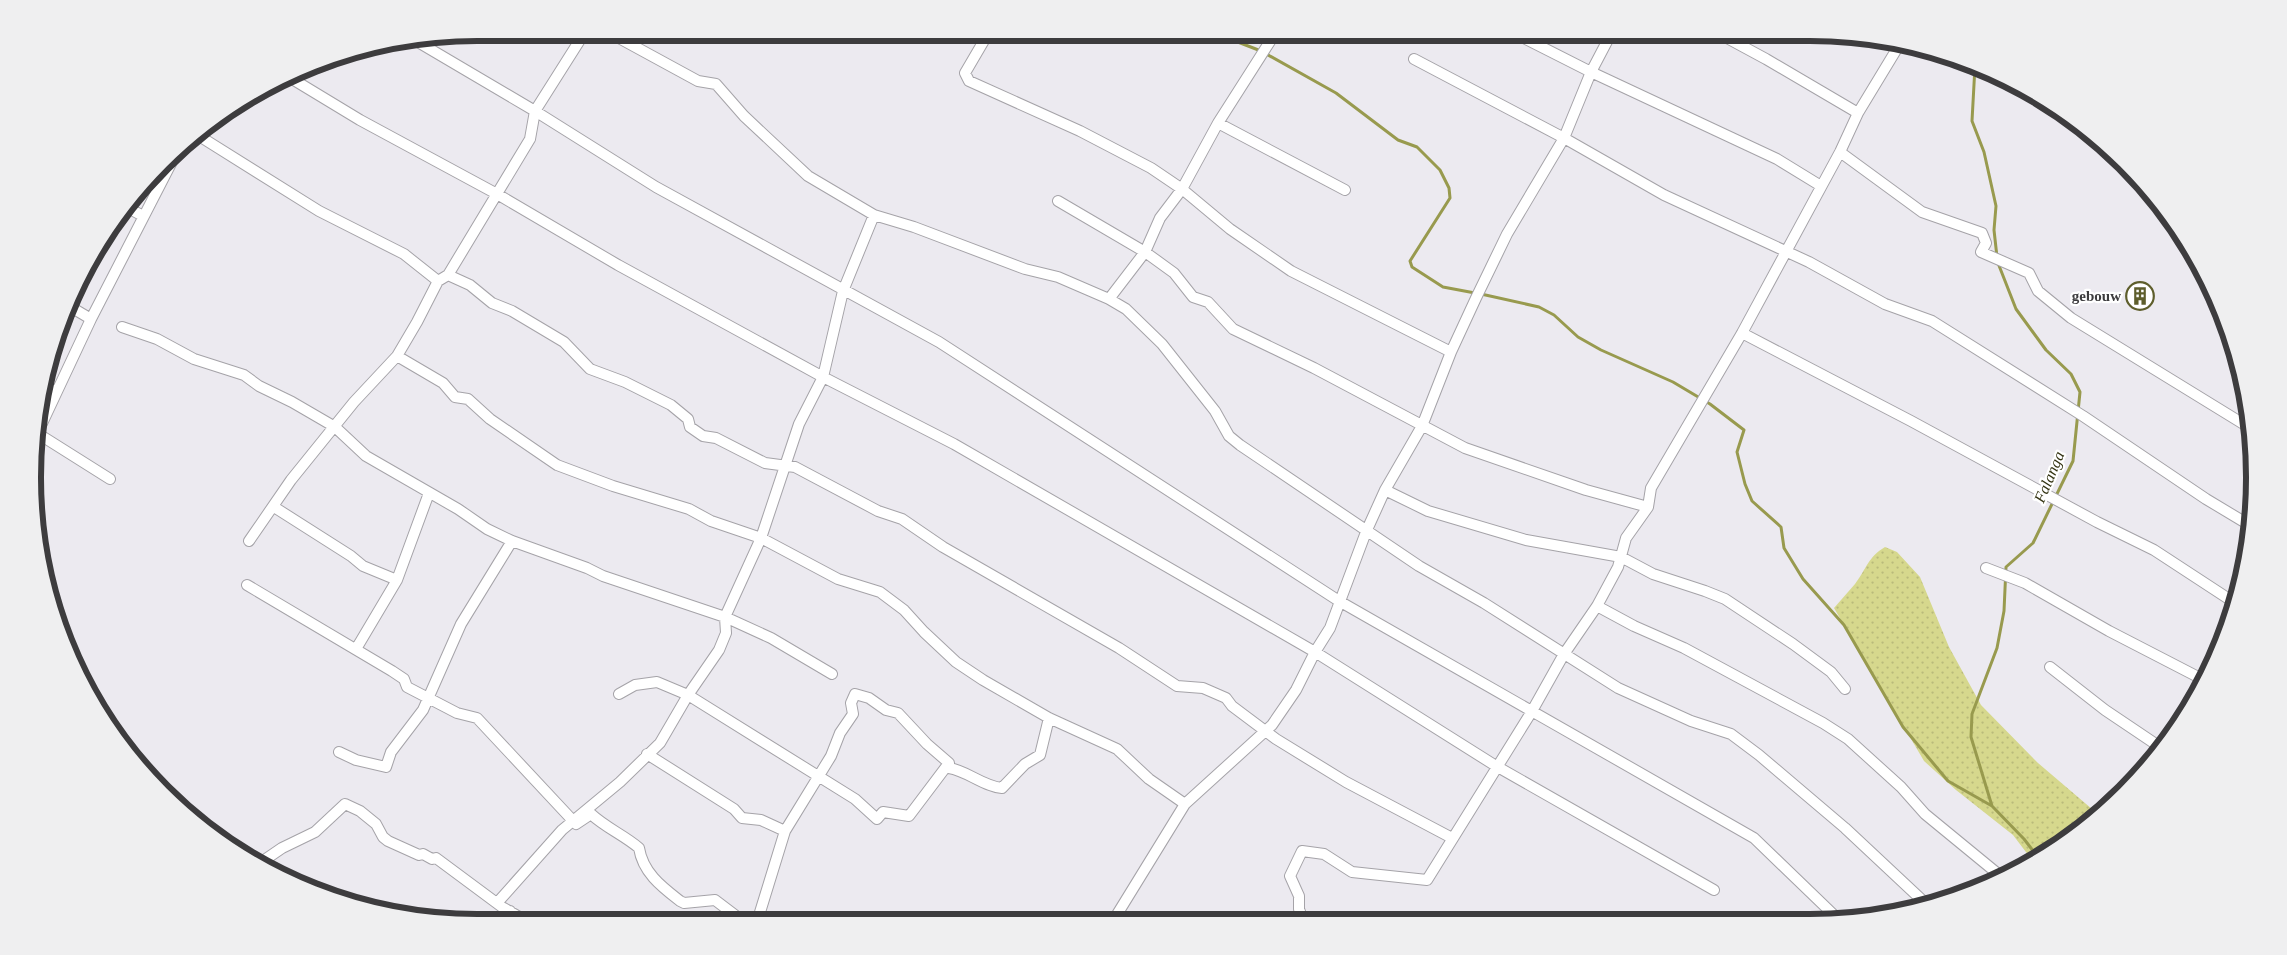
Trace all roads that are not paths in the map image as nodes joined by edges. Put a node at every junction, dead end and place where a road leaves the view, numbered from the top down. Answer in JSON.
{"nodes":[{"id":1,"x":579,"y":41,"type":"edge"},
{"id":2,"x":625,"y":41,"type":"edge"},
{"id":3,"x":984,"y":41,"type":"edge"},
{"id":4,"x":1271,"y":41,"type":"edge"},
{"id":5,"x":1530,"y":41,"type":"edge"},
{"id":6,"x":1607,"y":41,"type":"edge"},
{"id":7,"x":1733,"y":41,"type":"edge"},
{"id":8,"x":423,"y":45,"type":"edge"},
{"id":9,"x":1896,"y":50,"type":"edge"},
{"id":10,"x":1414,"y":59,"type":"dead end"},
{"id":11,"x":1591,"y":72,"type":"junction"},
{"id":12,"x":296,"y":81,"type":"edge"},
{"id":13,"x":535,"y":111,"type":"junction"},
{"id":14,"x":1858,"y":113,"type":"junction"},
{"id":15,"x":1218,"y":123,"type":"junction"},
{"id":16,"x":1564,"y":138,"type":"junction"},
{"id":17,"x":203,"y":139,"type":"edge"},
{"id":18,"x":1840,"y":152,"type":"junction"},
{"id":19,"x":166,"y":172,"type":"edge"},
{"id":20,"x":1821,"y":186,"type":"junction"},
{"id":21,"x":1182,"y":189,"type":"junction"},
{"id":22,"x":1345,"y":190,"type":"dead end"},
{"id":23,"x":497,"y":194,"type":"junction"},
{"id":24,"x":1058,"y":201,"type":"dead end"},
{"id":25,"x":132,"y":210,"type":"edge"},
{"id":26,"x":874,"y":215,"type":"junction"},
{"id":27,"x":143,"y":216,"type":"junction"},
{"id":28,"x":1145,"y":252,"type":"junction"},
{"id":29,"x":1786,"y":252,"type":"junction"},
{"id":30,"x":448,"y":275,"type":"junction"},
{"id":31,"x":438,"y":281,"type":"junction"},
{"id":32,"x":843,"y":290,"type":"junction"},
{"id":33,"x":1109,"y":299,"type":"junction"},
{"id":34,"x":75,"y":309,"type":"edge"},
{"id":35,"x":91,"y":319,"type":"junction"},
{"id":36,"x":122,"y":327,"type":"dead end"},
{"id":37,"x":1742,"y":333,"type":"junction"},
{"id":38,"x":1451,"y":352,"type":"junction"},
{"id":39,"x":397,"y":356,"type":"junction"},
{"id":40,"x":823,"y":377,"type":"junction"},
{"id":41,"x":51,"y":388,"type":"edge"},
{"id":42,"x":56,"y":390,"type":"junction"},
{"id":43,"x":47,"y":411,"type":"edge"},
{"id":44,"x":2242,"y":423,"type":"edge"},
{"id":45,"x":1422,"y":426,"type":"junction"},
{"id":46,"x":335,"y":427,"type":"junction"},
{"id":47,"x":43,"y":437,"type":"edge"},
{"id":48,"x":784,"y":466,"type":"junction"},
{"id":49,"x":110,"y":479,"type":"dead end"},
{"id":50,"x":1385,"y":490,"type":"junction"},
{"id":51,"x":429,"y":493,"type":"junction"},
{"id":52,"x":274,"y":507,"type":"junction"},
{"id":53,"x":1648,"y":507,"type":"junction"},
{"id":54,"x":2243,"y":522,"type":"edge"},
{"id":55,"x":1366,"y":532,"type":"junction"},
{"id":56,"x":761,"y":538,"type":"junction"},
{"id":57,"x":249,"y":541,"type":"dead end"},
{"id":58,"x":512,"y":541,"type":"junction"},
{"id":59,"x":1621,"y":557,"type":"junction"},
{"id":60,"x":1986,"y":568,"type":"dead end"},
{"id":61,"x":397,"y":580,"type":"junction"},
{"id":62,"x":248,"y":585,"type":"dead end"},
{"id":63,"x":2229,"y":598,"type":"edge"},
{"id":64,"x":1339,"y":601,"type":"junction"},
{"id":65,"x":1597,"y":606,"type":"junction"},
{"id":66,"x":725,"y":617,"type":"junction"},
{"id":67,"x":356,"y":649,"type":"junction"},
{"id":68,"x":1315,"y":652,"type":"junction"},
{"id":69,"x":1564,"y":654,"type":"junction"},
{"id":70,"x":2050,"y":667,"type":"dead end"},
{"id":71,"x":832,"y":674,"type":"dead end"},
{"id":72,"x":2197,"y":677,"type":"edge"},
{"id":73,"x":1845,"y":690,"type":"dead end"},
{"id":74,"x":619,"y":694,"type":"dead end"},
{"id":75,"x":688,"y":695,"type":"junction"},
{"id":76,"x":427,"y":698,"type":"junction"},
{"id":77,"x":1532,"y":712,"type":"junction"},
{"id":78,"x":1049,"y":718,"type":"junction"},
{"id":79,"x":1269,"y":728,"type":"junction"},
{"id":80,"x":2155,"y":744,"type":"edge"},
{"id":81,"x":339,"y":752,"type":"dead end"},
{"id":82,"x":647,"y":754,"type":"junction"},
{"id":83,"x":950,"y":763,"type":"junction"},
{"id":84,"x":1496,"y":766,"type":"junction"},
{"id":85,"x":819,"y":778,"type":"junction"},
{"id":86,"x":1185,"y":804,"type":"junction"},
{"id":87,"x":574,"y":821,"type":"junction"},
{"id":88,"x":785,"y":831,"type":"junction"},
{"id":89,"x":1452,"y":838,"type":"junction"},
{"id":90,"x":266,"y":859,"type":"edge"},
{"id":91,"x":1996,"y":872,"type":"edge"},
{"id":92,"x":1714,"y":890,"type":"dead end"},
{"id":93,"x":1921,"y":899,"type":"edge"},
{"id":94,"x":497,"y":903,"type":"junction"},
{"id":95,"x":510,"y":911,"type":"junction"},
{"id":96,"x":1832,"y":913,"type":"edge"},
{"id":97,"x":503,"y":914,"type":"edge"},
{"id":98,"x":515,"y":914,"type":"edge"},
{"id":99,"x":733,"y":914,"type":"edge"},
{"id":100,"x":759,"y":914,"type":"edge"},
{"id":101,"x":1116,"y":914,"type":"edge"},
{"id":102,"x":1300,"y":914,"type":"edge"}],
"edges":[{"from":1,"to":13,"type":"street"},
{"from":2,"to":26,"type":"street"},
{"from":3,"to":21,"type":"street"},
{"from":4,"to":15,"type":"street"},
{"from":5,"to":11,"type":"street"},
{"from":6,"to":11,"type":"street"},
{"from":7,"to":14,"type":"street"},
{"from":8,"to":13,"type":"street"},
{"from":9,"to":14,"type":"street"},
{"from":10,"to":16,"type":"street"},
{"from":11,"to":16,"type":"street"},
{"from":11,"to":20,"type":"street"},
{"from":12,"to":23,"type":"street"},
{"from":13,"to":23,"type":"street"},
{"from":13,"to":32,"type":"street"},
{"from":14,"to":18,"type":"street"},
{"from":15,"to":21,"type":"street"},
{"from":15,"to":22,"type":"street"},
{"from":16,"to":29,"type":"street"},
{"from":16,"to":38,"type":"street"},
{"from":17,"to":31,"type":"street"},
{"from":18,"to":20,"type":"street"},
{"from":18,"to":44,"type":"street"},
{"from":19,"to":27,"type":"street"},
{"from":20,"to":29,"type":"street"},
{"from":21,"to":28,"type":"street"},
{"from":21,"to":38,"type":"street"},
{"from":23,"to":30,"type":"street"},
{"from":23,"to":40,"type":"street"},
{"from":24,"to":28,"type":"street"},
{"from":25,"to":27,"type":"street"},
{"from":26,"to":32,"type":"street"},
{"from":26,"to":33,"type":"street"},
{"from":27,"to":35,"type":"street"},
{"from":28,"to":33,"type":"street"},
{"from":28,"to":45,"type":"street"},
{"from":29,"to":37,"type":"street"},
{"from":29,"to":54,"type":"street"},
{"from":30,"to":31,"type":"street"},
{"from":30,"to":48,"type":"street"},
{"from":31,"to":39,"type":"street"},
{"from":32,"to":40,"type":"street"},
{"from":32,"to":64,"type":"street"},
{"from":33,"to":55,"type":"street"},
{"from":34,"to":35,"type":"street"},
{"from":35,"to":42,"type":"street"},
{"from":36,"to":46,"type":"street"},
{"from":37,"to":53,"type":"street"},
{"from":37,"to":63,"type":"street"},
{"from":38,"to":45,"type":"street"},
{"from":39,"to":46,"type":"street"},
{"from":39,"to":56,"type":"street"},
{"from":40,"to":48,"type":"street"},
{"from":40,"to":68,"type":"street"},
{"from":41,"to":42,"type":"street"},
{"from":42,"to":43,"type":"street"},
{"from":45,"to":50,"type":"street"},
{"from":45,"to":53,"type":"street"},
{"from":46,"to":51,"type":"street"},
{"from":46,"to":52,"type":"street"},
{"from":47,"to":49,"type":"street"},
{"from":48,"to":56,"type":"street"},
{"from":48,"to":79,"type":"street"},
{"from":50,"to":55,"type":"street"},
{"from":50,"to":59,"type":"street"},
{"from":51,"to":58,"type":"street"},
{"from":51,"to":61,"type":"street"},
{"from":52,"to":57,"type":"street"},
{"from":52,"to":61,"type":"street"},
{"from":53,"to":59,"type":"street"},
{"from":55,"to":64,"type":"street"},
{"from":55,"to":69,"type":"street"},
{"from":56,"to":66,"type":"street"},
{"from":56,"to":78,"type":"street"},
{"from":58,"to":66,"type":"street"},
{"from":58,"to":76,"type":"street"},
{"from":59,"to":65,"type":"street"},
{"from":59,"to":73,"type":"street"},
{"from":60,"to":72,"type":"street"},
{"from":61,"to":67,"type":"street"},
{"from":62,"to":67,"type":"street"},
{"from":64,"to":68,"type":"street"},
{"from":64,"to":77,"type":"street"},
{"from":65,"to":69,"type":"street"},
{"from":65,"to":91,"type":"street"},
{"from":66,"to":71,"type":"street"},
{"from":66,"to":75,"type":"street"},
{"from":67,"to":76,"type":"street"},
{"from":68,"to":79,"type":"street"},
{"from":68,"to":84,"type":"street"},
{"from":69,"to":77,"type":"street"},
{"from":69,"to":93,"type":"street"},
{"from":70,"to":80,"type":"street"},
{"from":74,"to":75,"type":"street"},
{"from":75,"to":82,"type":"street"},
{"from":75,"to":85,"type":"street"},
{"from":76,"to":81,"type":"street"},
{"from":76,"to":87,"type":"street"},
{"from":77,"to":84,"type":"street"},
{"from":77,"to":96,"type":"street"},
{"from":78,"to":83,"type":"street"},
{"from":78,"to":86,"type":"street"},
{"from":79,"to":86,"type":"street"},
{"from":79,"to":89,"type":"street"},
{"from":82,"to":87,"type":"street"},
{"from":82,"to":88,"type":"street"},
{"from":83,"to":85,"type":"street"},
{"from":83,"to":85,"type":"street"},
{"from":84,"to":89,"type":"street"},
{"from":84,"to":92,"type":"street"},
{"from":85,"to":88,"type":"street"},
{"from":86,"to":101,"type":"street"},
{"from":87,"to":94,"type":"street"},
{"from":87,"to":99,"type":"street"},
{"from":88,"to":100,"type":"street"},
{"from":89,"to":102,"type":"street"},
{"from":90,"to":94,"type":"street"},
{"from":94,"to":95,"type":"street"},
{"from":95,"to":97,"type":"street"},
{"from":95,"to":98,"type":"street"}]}
